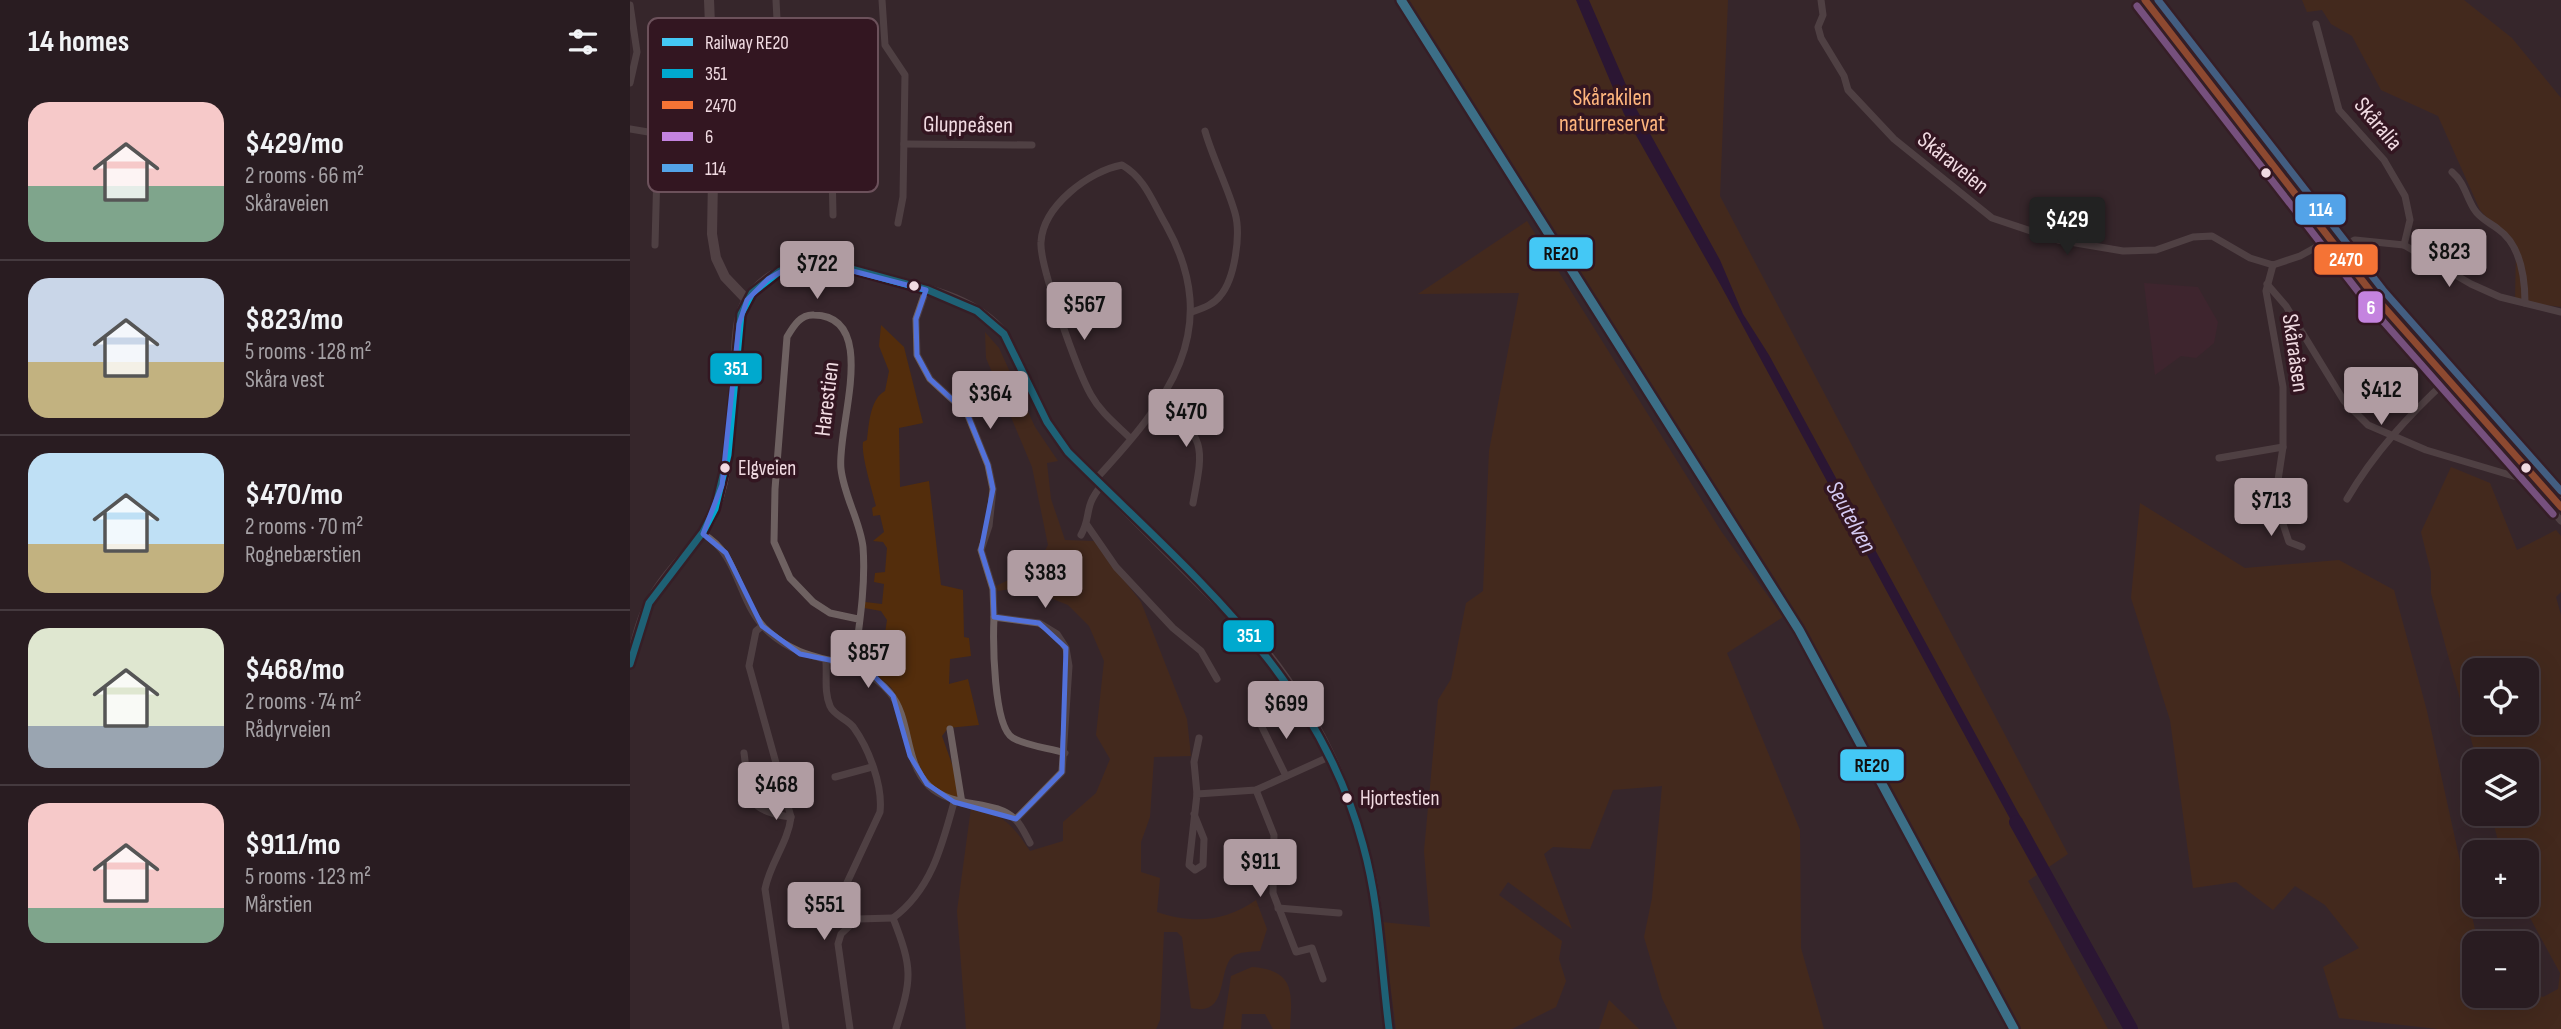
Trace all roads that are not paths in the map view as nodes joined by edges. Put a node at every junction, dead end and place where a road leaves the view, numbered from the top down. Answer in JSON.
{"nodes":[{"id":1,"x":709,"y":0,"type":"edge"},
{"id":2,"x":776,"y":0,"type":"edge"},
{"id":3,"x":882,"y":0,"type":"edge"},
{"id":4,"x":1821,"y":0,"type":"edge"},
{"id":5,"x":2145,"y":0,"type":"edge"},
{"id":6,"x":630,"y":5,"type":"edge"},
{"id":7,"x":710,"y":18,"type":"edge"},
{"id":8,"x":777,"y":18,"type":"edge"},
{"id":9,"x":2316,"y":24,"type":"dead end"},
{"id":10,"x":630,"y":83,"type":"edge"},
{"id":11,"x":630,"y":129,"type":"edge"},
{"id":12,"x":648,"y":131,"type":"edge"},
{"id":13,"x":1205,"y":131,"type":"dead end"},
{"id":14,"x":904,"y":144,"type":"junction"},
{"id":15,"x":1032,"y":145,"type":"dead end"},
{"id":16,"x":2452,"y":172,"type":"dead end"},
{"id":17,"x":656,"y":192,"type":"edge"},
{"id":18,"x":711,"y":192,"type":"edge"},
{"id":19,"x":833,"y":192,"type":"edge"},
{"id":20,"x":833,"y":215,"type":"dead end"},
{"id":21,"x":898,"y":223,"type":"dead end"},
{"id":22,"x":2332,"y":244,"type":"junction"},
{"id":23,"x":655,"y":245,"type":"dead end"},
{"id":24,"x":2404,"y":245,"type":"junction"},
{"id":25,"x":2273,"y":265,"type":"junction"},
{"id":26,"x":2267,"y":284,"type":"junction"},
{"id":27,"x":926,"y":290,"type":"junction"},
{"id":28,"x":747,"y":300,"type":"junction"},
{"id":29,"x":2525,"y":303,"type":"junction"},
{"id":30,"x":1192,"y":312,"type":"junction"},
{"id":31,"x":2561,"y":312,"type":"edge"},
{"id":32,"x":2447,"y":380,"type":"junction"},
{"id":33,"x":1161,"y":401,"type":"junction"},
{"id":34,"x":2391,"y":437,"type":"junction"},
{"id":35,"x":1131,"y":439,"type":"junction"},
{"id":36,"x":2509,"y":446,"type":"junction"},
{"id":37,"x":2283,"y":447,"type":"junction"},
{"id":38,"x":2218,"y":458,"type":"dead end"},
{"id":39,"x":1098,"y":483,"type":"junction"},
{"id":40,"x":2561,"y":493,"type":"edge"},
{"id":41,"x":2347,"y":499,"type":"dead end"},
{"id":42,"x":1193,"y":503,"type":"dead end"},
{"id":43,"x":2561,"y":507,"type":"edge"},
{"id":44,"x":2561,"y":521,"type":"edge"},
{"id":45,"x":1087,"y":525,"type":"junction"},
{"id":46,"x":703,"y":534,"type":"junction"},
{"id":47,"x":1081,"y":536,"type":"dead end"},
{"id":48,"x":2302,"y":548,"type":"dead end"},
{"id":49,"x":994,"y":617,"type":"junction"},
{"id":50,"x":858,"y":619,"type":"junction"},
{"id":51,"x":762,"y":626,"type":"junction"},
{"id":52,"x":826,"y":662,"type":"junction"},
{"id":53,"x":630,"y":664,"type":"edge"},
{"id":54,"x":854,"y":665,"type":"junction"},
{"id":55,"x":1217,"y":678,"type":"dead end"},
{"id":56,"x":1259,"y":721,"type":"dead end"},
{"id":57,"x":950,"y":729,"type":"dead end"},
{"id":58,"x":1199,"y":738,"type":"dead end"},
{"id":59,"x":744,"y":753,"type":"dead end"},
{"id":60,"x":1065,"y":753,"type":"junction"},
{"id":61,"x":1331,"y":756,"type":"junction"},
{"id":62,"x":872,"y":766,"type":"junction"},
{"id":63,"x":1286,"y":776,"type":"junction"},
{"id":64,"x":835,"y":778,"type":"dead end"},
{"id":65,"x":1256,"y":790,"type":"junction"},
{"id":66,"x":1196,"y":794,"type":"junction"},
{"id":67,"x":958,"y":802,"type":"junction"},
{"id":68,"x":1194,"y":814,"type":"junction"},
{"id":69,"x":791,"y":817,"type":"junction"},
{"id":70,"x":1016,"y":819,"type":"junction"},
{"id":71,"x":1030,"y":843,"type":"dead end"},
{"id":72,"x":845,"y":887,"type":"dead end"},
{"id":73,"x":1278,"y":908,"type":"junction"},
{"id":74,"x":1339,"y":913,"type":"dead end"},
{"id":75,"x":893,"y":918,"type":"junction"},
{"id":76,"x":1318,"y":941,"type":"dead end"},
{"id":77,"x":1312,"y":948,"type":"junction"},
{"id":78,"x":1323,"y":979,"type":"dead end"},
{"id":79,"x":786,"y":1029,"type":"edge"},
{"id":80,"x":850,"y":1029,"type":"edge"},
{"id":81,"x":896,"y":1029,"type":"edge"},
{"id":82,"x":1390,"y":1029,"type":"edge"}],
"edges":[{"from":1,"to":7,"type":"street"},
{"from":2,"to":8,"type":"street"},
{"from":3,"to":14,"type":"street"},
{"from":4,"to":25,"type":"street","name":"Skåraveien"},
{"from":5,"to":22,"type":"highway"},
{"from":6,"to":10,"type":"street"},
{"from":9,"to":24,"type":"street","name":"Skåralia"},
{"from":11,"to":12,"type":"street"},
{"from":13,"to":30,"type":"street"},
{"from":14,"to":15,"type":"street","name":"Gluppeåsen"},
{"from":14,"to":21,"type":"street"},
{"from":16,"to":29,"type":"street"},
{"from":17,"to":23,"type":"street"},
{"from":18,"to":28,"type":"street"},
{"from":19,"to":20,"type":"street"},
{"from":22,"to":24,"type":"street"},
{"from":22,"to":25,"type":"street"},
{"from":22,"to":32,"type":"highway"},
{"from":24,"to":29,"type":"street"},
{"from":25,"to":26,"type":"street","name":"Skåraåsen"},
{"from":26,"to":34,"type":"street"},
{"from":26,"to":37,"type":"street","name":"Skåraåsen"},
{"from":27,"to":28,"type":"street"},
{"from":27,"to":39,"type":"street"},
{"from":27,"to":49,"type":"street"},
{"from":28,"to":46,"type":"street"},
{"from":29,"to":31,"type":"street"},
{"from":30,"to":33,"type":"street"},
{"from":30,"to":35,"type":"street"},
{"from":32,"to":34,"type":"street"},
{"from":32,"to":36,"type":"highway"},
{"from":33,"to":35,"type":"street"},
{"from":33,"to":42,"type":"street"},
{"from":34,"to":41,"type":"street"},
{"from":34,"to":44,"type":"street"},
{"from":35,"to":39,"type":"street"},
{"from":36,"to":40,"type":"highway"},
{"from":36,"to":43,"type":"highway"},
{"from":37,"to":38,"type":"street"},
{"from":37,"to":48,"type":"street","name":"Skåraåsen"},
{"from":39,"to":45,"type":"street"},
{"from":39,"to":61,"type":"street"},
{"from":45,"to":47,"type":"street"},
{"from":45,"to":55,"type":"street"},
{"from":46,"to":51,"type":"street"},
{"from":46,"to":53,"type":"street"},
{"from":49,"to":60,"type":"street"},
{"from":49,"to":60,"type":"street"},
{"from":50,"to":50,"type":"street","name":"Harestien"},
{"from":50,"to":54,"type":"street","name":"Harestien"},
{"from":51,"to":52,"type":"street"},
{"from":51,"to":69,"type":"street"},
{"from":52,"to":54,"type":"street"},
{"from":52,"to":62,"type":"street"},
{"from":54,"to":67,"type":"street"},
{"from":56,"to":63,"type":"street"},
{"from":57,"to":67,"type":"street"},
{"from":58,"to":66,"type":"street"},
{"from":59,"to":69,"type":"street"},
{"from":60,"to":70,"type":"street"},
{"from":61,"to":63,"type":"street"},
{"from":61,"to":82,"type":"street"},
{"from":62,"to":64,"type":"street"},
{"from":62,"to":72,"type":"street"},
{"from":63,"to":65,"type":"street"},
{"from":65,"to":66,"type":"street"},
{"from":65,"to":73,"type":"street"},
{"from":66,"to":68,"type":"street"},
{"from":67,"to":70,"type":"street"},
{"from":67,"to":75,"type":"street"},
{"from":68,"to":68,"type":"street"},
{"from":69,"to":79,"type":"street"},
{"from":70,"to":71,"type":"street"},
{"from":73,"to":74,"type":"street"},
{"from":73,"to":77,"type":"street"},
{"from":75,"to":80,"type":"street"},
{"from":75,"to":81,"type":"street"},
{"from":76,"to":77,"type":"street"},
{"from":77,"to":78,"type":"street"}]}
